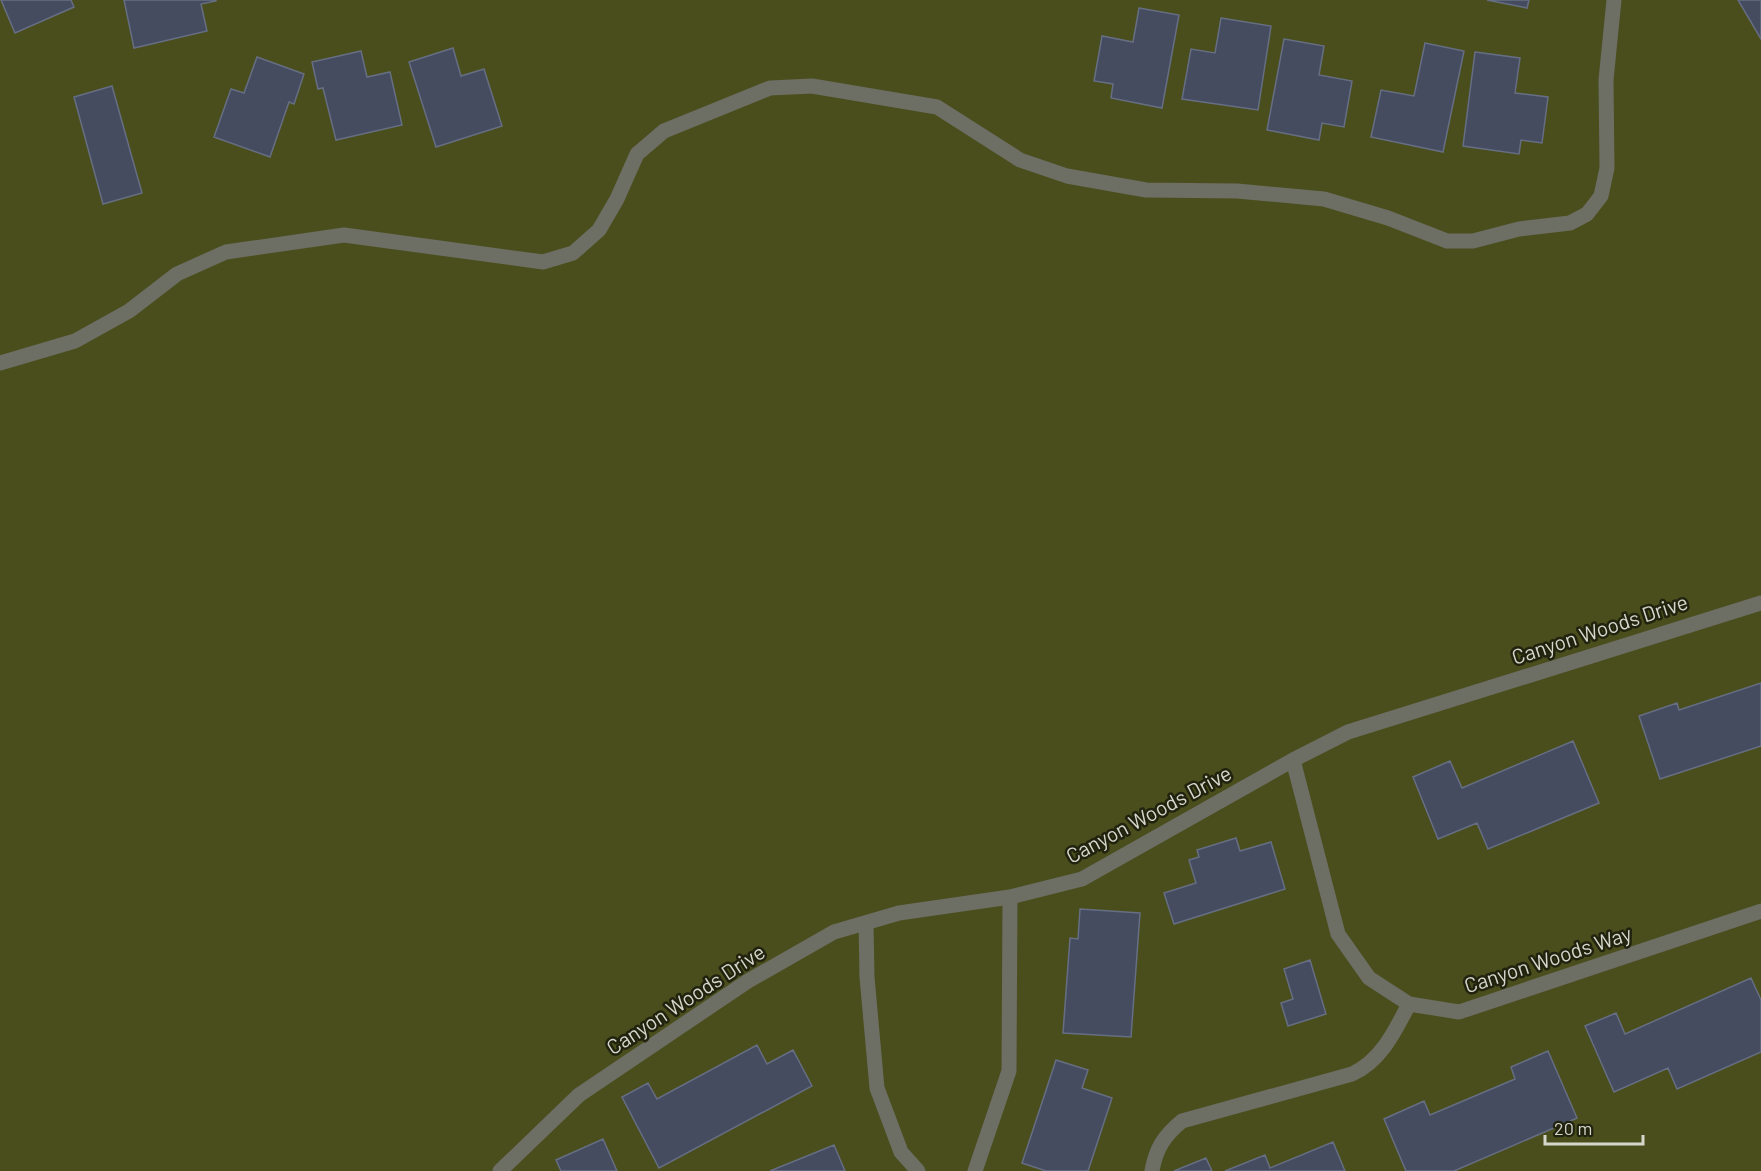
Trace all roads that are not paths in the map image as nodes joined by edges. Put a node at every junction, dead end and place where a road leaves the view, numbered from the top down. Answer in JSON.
{"nodes":[{"id":1,"x":1614,"y":0,"type":"edge"},
{"id":2,"x":0,"y":363,"type":"edge"},
{"id":3,"x":1761,"y":603,"type":"edge"},
{"id":4,"x":1293,"y":760,"type":"junction"},
{"id":5,"x":1010,"y":897,"type":"junction"},
{"id":6,"x":1761,"y":911,"type":"edge"},
{"id":7,"x":866,"y":923,"type":"junction"},
{"id":8,"x":1409,"y":1004,"type":"junction"},
{"id":9,"x":500,"y":1171,"type":"edge"},
{"id":10,"x":918,"y":1171,"type":"edge"},
{"id":11,"x":975,"y":1171,"type":"edge"},
{"id":12,"x":1152,"y":1171,"type":"edge"}],
"edges":[{"from":1,"to":2,"type":"street"},
{"from":3,"to":4,"type":"street","name":"Canyon Woods Drive"},
{"from":4,"to":5,"type":"street","name":"Canyon Woods Drive"},
{"from":4,"to":8,"type":"street","name":"Canyon Woods Way"},
{"from":5,"to":7,"type":"street","name":"Canyon Woods Drive"},
{"from":5,"to":11,"type":"street"},
{"from":6,"to":8,"type":"street","name":"Canyon Woods Way"},
{"from":7,"to":9,"type":"street","name":"Canyon Woods Drive"},
{"from":7,"to":10,"type":"street"},
{"from":8,"to":12,"type":"street"}]}
